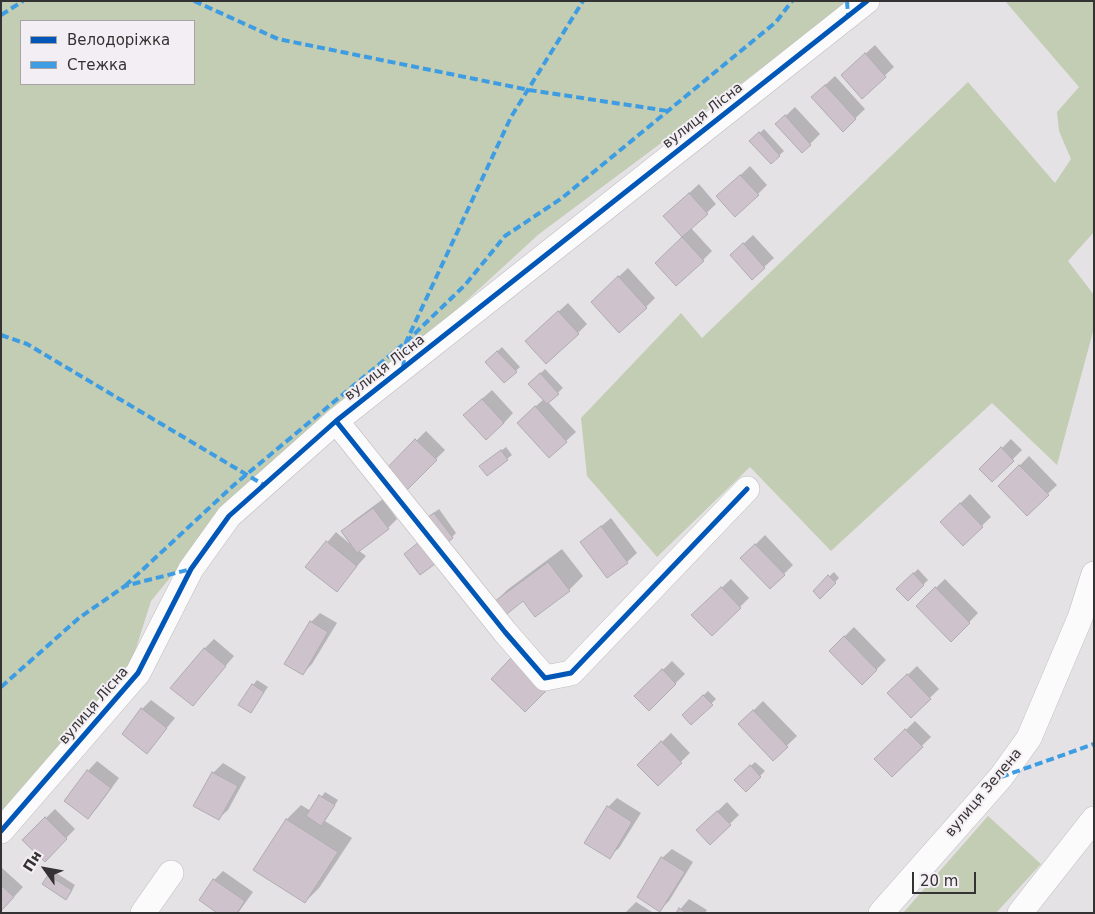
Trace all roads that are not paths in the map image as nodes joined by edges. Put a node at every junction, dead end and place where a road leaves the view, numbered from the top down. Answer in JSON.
{"nodes":[{"id":1,"x":867,"y":1,"type":"edge"},
{"id":2,"x":336,"y":421,"type":"junction"},
{"id":3,"x":747,"y":489,"type":"dead end"},
{"id":4,"x":1094,"y":574,"type":"edge"},
{"id":5,"x":1094,"y":820,"type":"edge"},
{"id":6,"x":1,"y":831,"type":"edge"},
{"id":7,"x":171,"y":873,"type":"dead end"},
{"id":8,"x":143,"y":913,"type":"edge"},
{"id":9,"x":881,"y":913,"type":"edge"},
{"id":10,"x":1020,"y":913,"type":"edge"}],
"edges":[{"from":1,"to":2,"type":"street","name":"вулиця Лісна"},
{"from":2,"to":3,"type":"street"},
{"from":2,"to":6,"type":"street","name":"вулиця Лісна"},
{"from":4,"to":9,"type":"street","name":"вулиця Зелена"},
{"from":5,"to":10,"type":"street"},
{"from":7,"to":8,"type":"street"}]}
